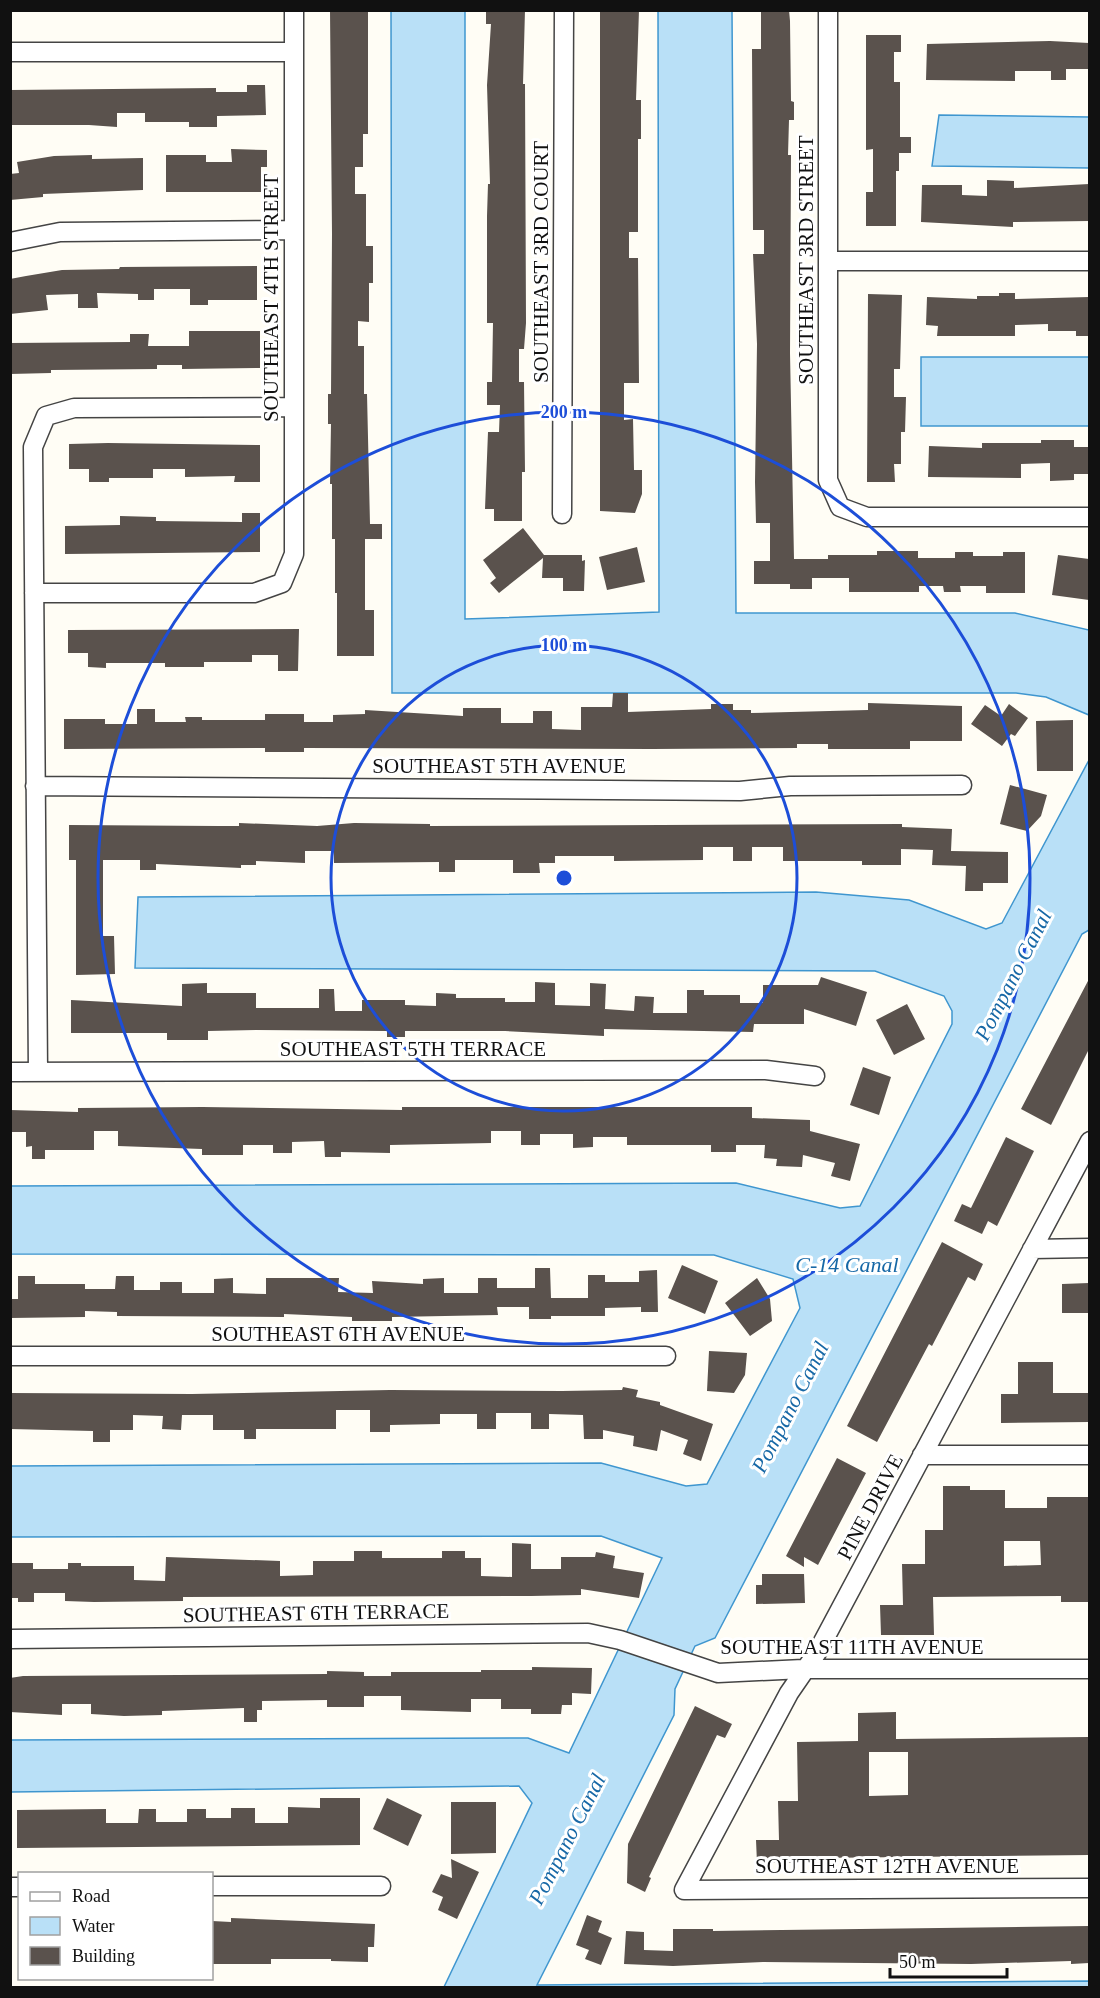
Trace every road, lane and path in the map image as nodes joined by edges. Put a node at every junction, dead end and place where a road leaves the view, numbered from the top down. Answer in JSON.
{"nodes":[{"id":1,"x":294,"y":10,"type":"edge"},
{"id":2,"x":564,"y":10,"type":"edge"},
{"id":3,"x":828,"y":10,"type":"edge"},
{"id":4,"x":10,"y":52,"type":"edge"},
{"id":5,"x":294,"y":52,"type":"junction"},
{"id":6,"x":294,"y":230,"type":"junction"},
{"id":7,"x":10,"y":242,"type":"edge"},
{"id":8,"x":828,"y":261,"type":"junction"},
{"id":9,"x":1089,"y":261,"type":"edge"},
{"id":10,"x":294,"y":407,"type":"junction"},
{"id":11,"x":562,"y":514,"type":"dead end"},
{"id":12,"x":1089,"y":517,"type":"edge"},
{"id":13,"x":34,"y":592,"type":"junction"},
{"id":14,"x":962,"y":785,"type":"dead end"},
{"id":15,"x":35,"y":786,"type":"junction"},
{"id":16,"x":10,"y":1072,"type":"edge"},
{"id":17,"x":38,"y":1072,"type":"junction"},
{"id":18,"x":815,"y":1076,"type":"dead end"},
{"id":19,"x":1089,"y":1141,"type":"edge"},
{"id":20,"x":1089,"y":1248,"type":"edge"},
{"id":21,"x":1032,"y":1249,"type":"junction"},
{"id":22,"x":10,"y":1356,"type":"edge"},
{"id":23,"x":666,"y":1356,"type":"dead end"},
{"id":24,"x":922,"y":1455,"type":"junction"},
{"id":25,"x":1089,"y":1455,"type":"edge"},
{"id":26,"x":10,"y":1639,"type":"edge"},
{"id":27,"x":620,"y":1640,"type":"joint"},
{"id":28,"x":804,"y":1669,"type":"junction"},
{"id":29,"x":1089,"y":1669,"type":"edge"},
{"id":30,"x":213,"y":1886,"type":"edge"},
{"id":31,"x":381,"y":1886,"type":"dead end"},
{"id":32,"x":1089,"y":1888,"type":"edge"},
{"id":33,"x":684,"y":1890,"type":"joint"}],
"edges":[{"from":1,"to":5,"type":"street","name":"SOUTHEAST 4TH STREET"},
{"from":2,"to":11,"type":"street","name":"SOUTHEAST 3RD COURT"},
{"from":3,"to":8,"type":"street","name":"SOUTHEAST 3RD STREET"},
{"from":4,"to":5,"type":"street"},
{"from":5,"to":6,"type":"street","name":"SOUTHEAST 4TH STREET"},
{"from":6,"to":7,"type":"street"},
{"from":6,"to":10,"type":"street","name":"SOUTHEAST 4TH STREET"},
{"from":8,"to":9,"type":"street"},
{"from":8,"to":12,"type":"street","name":"SOUTHEAST 3RD STREET"},
{"from":10,"to":13,"type":"street"},
{"from":10,"to":13,"type":"street","name":"SOUTHEAST 4TH STREET"},
{"from":13,"to":15,"type":"street"},
{"from":14,"to":15,"type":"street","name":"SOUTHEAST 5TH AVENUE"},
{"from":15,"to":17,"type":"street"},
{"from":16,"to":17,"type":"street","name":"SOUTHEAST 5TH TERRACE"},
{"from":17,"to":18,"type":"street","name":"SOUTHEAST 5TH TERRACE"},
{"from":19,"to":21,"type":"street","name":"PINE DRIVE"},
{"from":20,"to":21,"type":"street"},
{"from":21,"to":24,"type":"street","name":"PINE DRIVE"},
{"from":22,"to":23,"type":"street","name":"SOUTHEAST 6TH AVENUE"},
{"from":24,"to":25,"type":"street"},
{"from":24,"to":28,"type":"street","name":"PINE DRIVE"},
{"from":26,"to":27,"type":"street","name":"SOUTHEAST 6TH TERRACE"},
{"from":27,"to":28,"type":"street","name":"SOUTHEAST 11TH AVENUE"},
{"from":28,"to":29,"type":"street","name":"SOUTHEAST 11TH AVENUE"},
{"from":28,"to":33,"type":"street","name":"PINE DRIVE"},
{"from":30,"to":31,"type":"street"},
{"from":32,"to":33,"type":"street","name":"SOUTHEAST 12TH AVENUE"}]}
